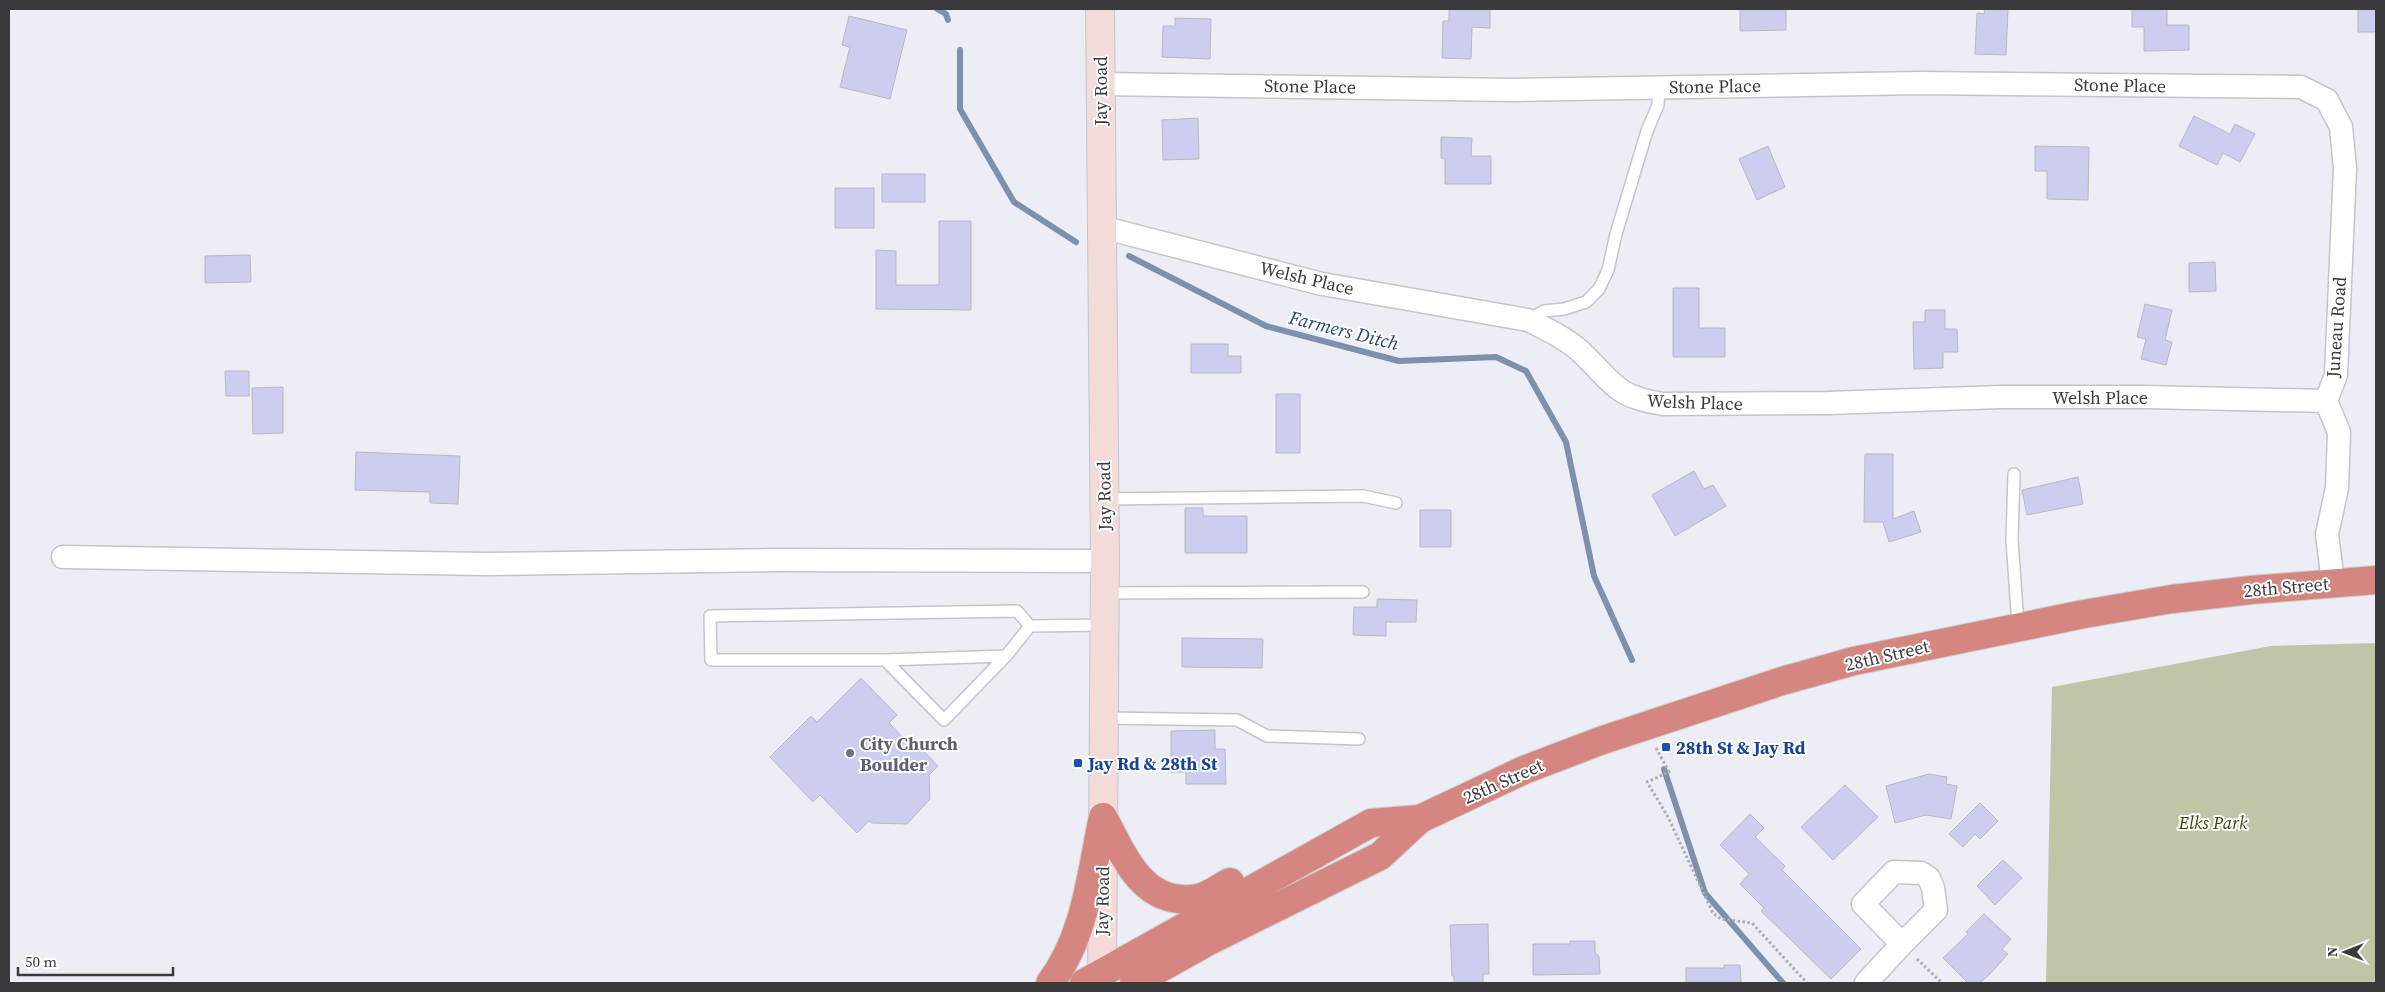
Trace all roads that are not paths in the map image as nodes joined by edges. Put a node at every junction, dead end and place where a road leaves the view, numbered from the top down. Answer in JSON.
{"nodes":[{"id":1,"x":1100,"y":9,"type":"edge"},
{"id":2,"x":1100,"y":84,"type":"junction"},
{"id":3,"x":1659,"y":87,"type":"junction"},
{"id":4,"x":2327,"y":100,"type":"joint"},
{"id":5,"x":1102,"y":227,"type":"junction"},
{"id":6,"x":1528,"y":320,"type":"junction"},
{"id":7,"x":2326,"y":402,"type":"junction"},
{"id":8,"x":2014,"y":474,"type":"dead end"},
{"id":9,"x":1104,"y":499,"type":"junction"},
{"id":10,"x":1396,"y":503,"type":"dead end"},
{"id":11,"x":63,"y":557,"type":"dead end"},
{"id":12,"x":1105,"y":561,"type":"junction"},
{"id":13,"x":2376,"y":580,"type":"edge"},
{"id":14,"x":2334,"y":583,"type":"junction"},
{"id":15,"x":1363,"y":592,"type":"dead end"},
{"id":16,"x":1104,"y":593,"type":"junction"},
{"id":17,"x":1105,"y":625,"type":"junction"},
{"id":18,"x":2018,"y":625,"type":"junction"},
{"id":19,"x":1030,"y":626,"type":"junction"},
{"id":20,"x":1006,"y":656,"type":"junction"},
{"id":21,"x":885,"y":660,"type":"junction"},
{"id":22,"x":1104,"y":718,"type":"junction"},
{"id":23,"x":1358,"y":739,"type":"dead end"},
{"id":24,"x":1103,"y":817,"type":"junction"},
{"id":25,"x":1420,"y":819,"type":"junction"},
{"id":26,"x":1371,"y":824,"type":"junction"},
{"id":27,"x":1902,"y":944,"type":"road end"},
{"id":28,"x":1096,"y":979,"type":"edge"},
{"id":29,"x":1146,"y":980,"type":"edge"},
{"id":30,"x":1050,"y":983,"type":"edge"},
{"id":31,"x":1866,"y":983,"type":"edge"}],
"edges":[{"from":1,"to":2,"type":"street","name":"Jay Road"},
{"from":2,"to":3,"type":"street","name":"Stone Place"},
{"from":2,"to":5,"type":"street","name":"Jay Road"},
{"from":3,"to":4,"type":"street","name":"Stone Place"},
{"from":3,"to":6,"type":"lane"},
{"from":4,"to":7,"type":"street","name":"Juneau Road"},
{"from":5,"to":6,"type":"street","name":"Welsh Place"},
{"from":5,"to":9,"type":"street","name":"Jay Road"},
{"from":6,"to":7,"type":"street","name":"Welsh Place"},
{"from":7,"to":14,"type":"street","name":"Juneau Road"},
{"from":8,"to":18,"type":"lane"},
{"from":9,"to":10,"type":"lane"},
{"from":9,"to":12,"type":"street","name":"Jay Road"},
{"from":11,"to":12,"type":"street"},
{"from":12,"to":16,"type":"street","name":"Jay Road"},
{"from":13,"to":14,"type":"highway","name":"28th Street"},
{"from":14,"to":18,"type":"highway","name":"28th Street"},
{"from":15,"to":16,"type":"lane"},
{"from":16,"to":17,"type":"street","name":"Jay Road"},
{"from":17,"to":19,"type":"lane"},
{"from":17,"to":22,"type":"street","name":"Jay Road"},
{"from":18,"to":25,"type":"highway","name":"28th Street"},
{"from":19,"to":20,"type":"lane"},
{"from":19,"to":21,"type":"lane"},
{"from":20,"to":21,"type":"lane"},
{"from":20,"to":21,"type":"lane"},
{"from":22,"to":23,"type":"lane"},
{"from":22,"to":24,"type":"street","name":"Jay Road"},
{"from":24,"to":26,"type":"highway"},
{"from":24,"to":28,"type":"street","name":"Jay Road"},
{"from":24,"to":30,"type":"highway"},
{"from":25,"to":26,"type":"highway","name":"28th Street"},
{"from":25,"to":29,"type":"highway","name":"28th Street"},
{"from":26,"to":28,"type":"highway","name":"28th Street"},
{"from":27,"to":31,"type":"street"}]}
